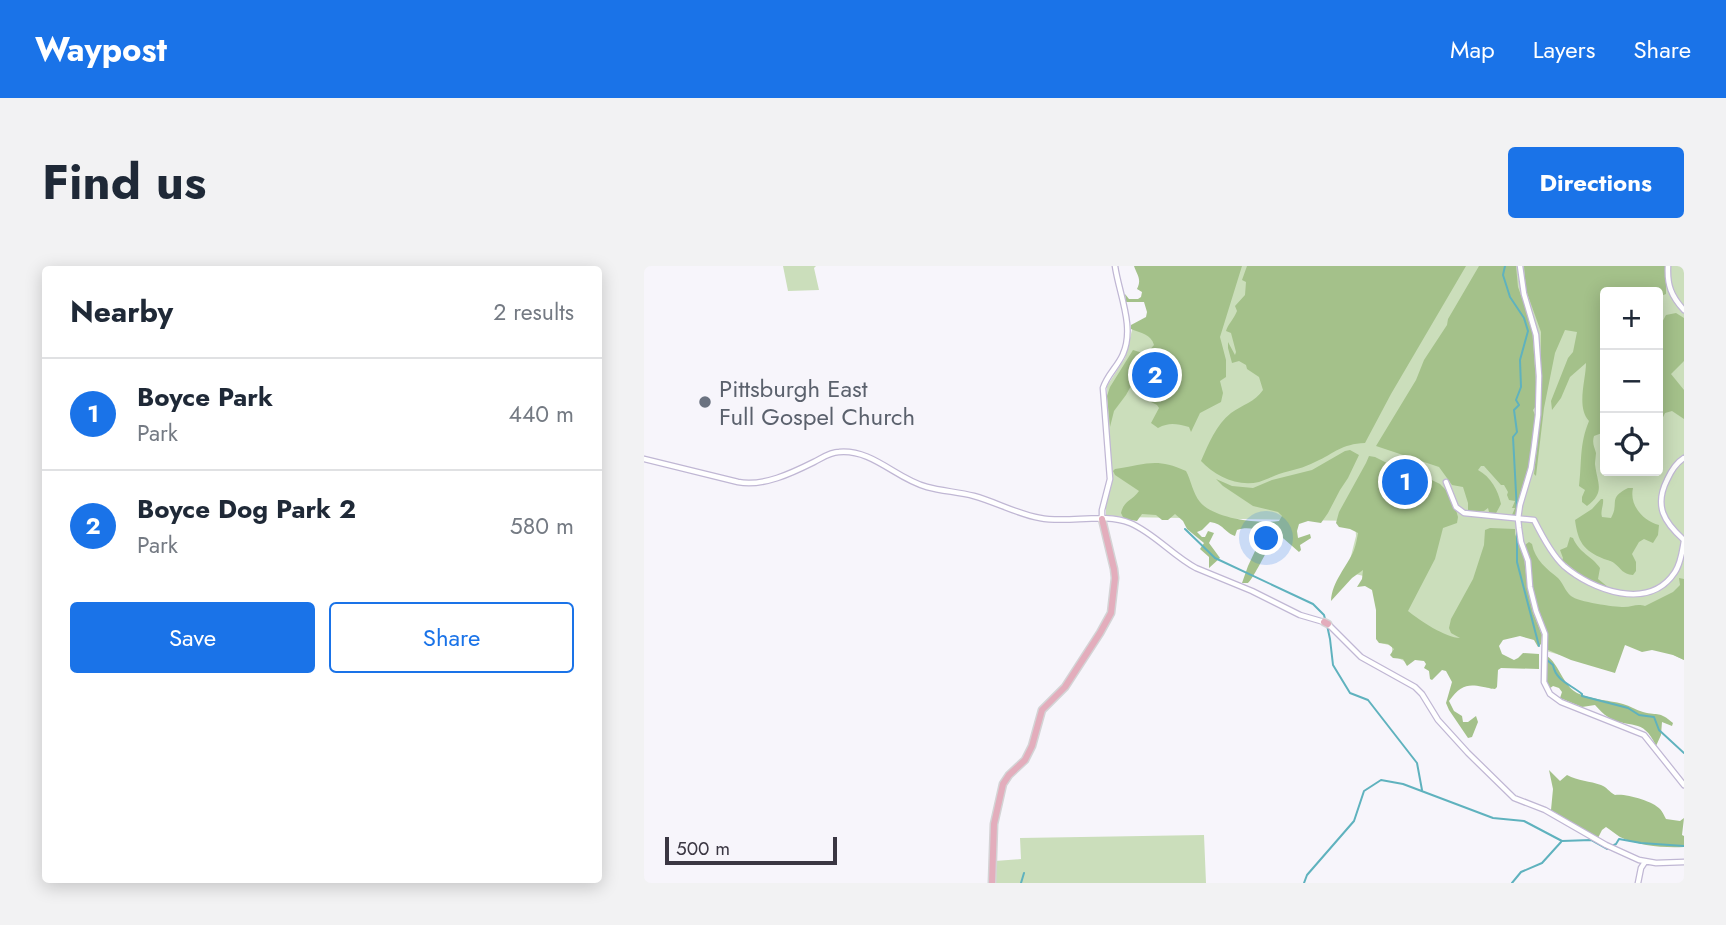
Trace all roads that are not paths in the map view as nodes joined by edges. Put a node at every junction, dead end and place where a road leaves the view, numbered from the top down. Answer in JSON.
{"nodes":[{"id":1,"x":1115,"y":266,"type":"edge"},
{"id":2,"x":1520,"y":266,"type":"edge"},
{"id":3,"x":1668,"y":269,"type":"edge"},
{"id":4,"x":1684,"y":310,"type":"edge"},
{"id":5,"x":1684,"y":457,"type":"edge"},
{"id":6,"x":644,"y":459,"type":"edge"},
{"id":7,"x":1446,"y":482,"type":"dead end"},
{"id":8,"x":1102,"y":519,"type":"junction"},
{"id":9,"x":1518,"y":519,"type":"junction"},
{"id":10,"x":1684,"y":541,"type":"edge"},
{"id":11,"x":1684,"y":785,"type":"edge"},
{"id":12,"x":1646,"y":862,"type":"junction"},
{"id":13,"x":1681,"y":862,"type":"edge"},
{"id":14,"x":1684,"y":867,"type":"edge"},
{"id":15,"x":992,"y":883,"type":"edge"},
{"id":16,"x":1638,"y":883,"type":"edge"}],
"edges":[{"from":1,"to":8,"type":"main road"},
{"from":2,"to":9,"type":"main road"},
{"from":3,"to":4,"type":"main road"},
{"from":5,"to":10,"type":"main road"},
{"from":6,"to":8,"type":"main road"},
{"from":7,"to":9,"type":"main road"},
{"from":8,"to":12,"type":"main road"},
{"from":8,"to":15,"type":"main road"},
{"from":9,"to":10,"type":"main road"},
{"from":9,"to":11,"type":"main road"},
{"from":12,"to":13,"type":"main road"},
{"from":12,"to":16,"type":"main road"},
{"from":13,"to":14,"type":"main road"}]}
